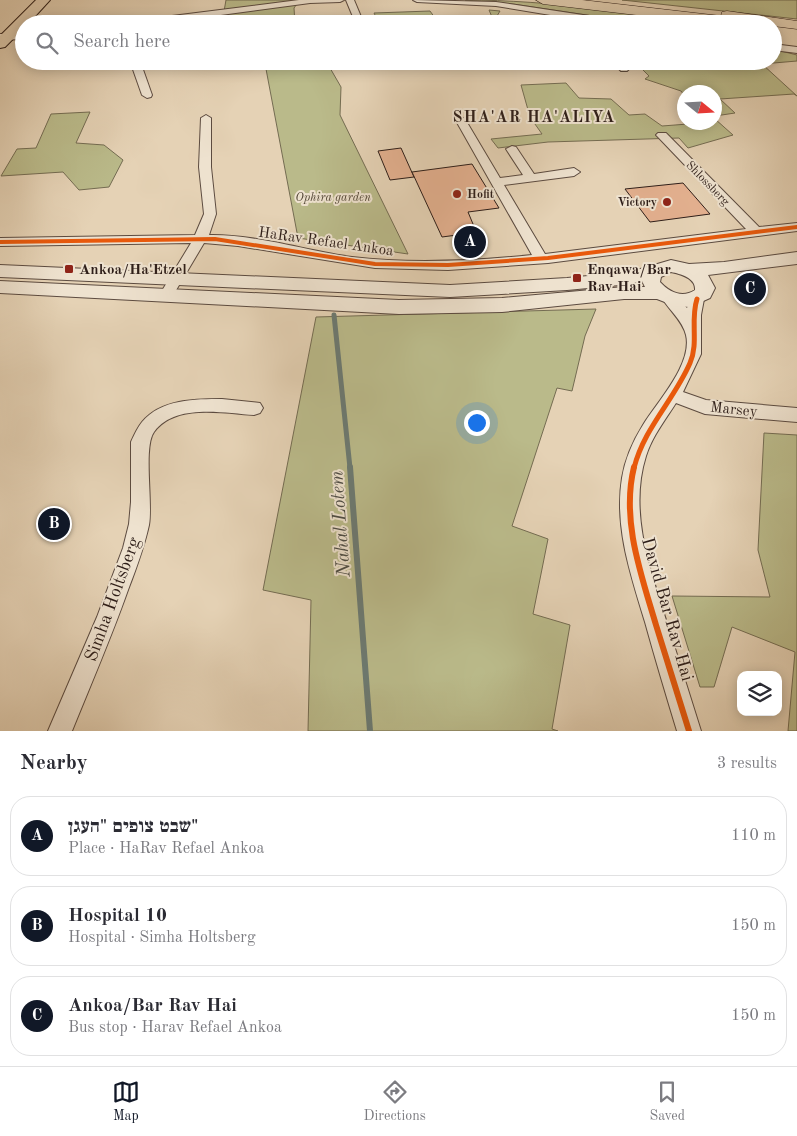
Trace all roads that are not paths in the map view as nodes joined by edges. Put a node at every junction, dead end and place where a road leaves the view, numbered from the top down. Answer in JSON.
{"nodes":[{"id":1,"x":43,"y":0,"type":"edge"},
{"id":2,"x":340,"y":0,"type":"edge"},
{"id":3,"x":350,"y":0,"type":"edge"},
{"id":4,"x":417,"y":0,"type":"edge"},
{"id":5,"x":543,"y":0,"type":"edge"},
{"id":6,"x":602,"y":0,"type":"edge"},
{"id":7,"x":33,"y":15,"type":"edge"},
{"id":8,"x":205,"y":15,"type":"edge"},
{"id":9,"x":356,"y":15,"type":"edge"},
{"id":10,"x":554,"y":15,"type":"edge"},
{"id":11,"x":682,"y":15,"type":"edge"},
{"id":12,"x":728,"y":15,"type":"edge"},
{"id":13,"x":782,"y":23,"type":"edge"},
{"id":14,"x":797,"y":25,"type":"edge"},
{"id":15,"x":782,"y":29,"type":"edge"},
{"id":16,"x":797,"y":31,"type":"edge"},
{"id":17,"x":15,"y":34,"type":"edge"},
{"id":18,"x":2,"y":39,"type":"edge"},
{"id":19,"x":782,"y":48,"type":"edge"},
{"id":20,"x":797,"y":50,"type":"edge"},
{"id":21,"x":138,"y":70,"type":"edge"},
{"id":22,"x":147,"y":95,"type":"dead end"},
{"id":23,"x":206,"y":118,"type":"dead end"},
{"id":24,"x":460,"y":119,"type":"dead end"},
{"id":25,"x":662,"y":135,"type":"dead end"},
{"id":26,"x":512,"y":149,"type":"dead end"},
{"id":27,"x":574,"y":172,"type":"dead end"},
{"id":28,"x":530,"y":177,"type":"junction"},
{"id":29,"x":496,"y":182,"type":"junction"},
{"id":30,"x":797,"y":227,"type":"edge"},
{"id":31,"x":755,"y":231,"type":"junction"},
{"id":32,"x":200,"y":239,"type":"junction"},
{"id":33,"x":0,"y":242,"type":"edge"},
{"id":34,"x":797,"y":258,"type":"edge"},
{"id":35,"x":540,"y":259,"type":"junction"},
{"id":36,"x":688,"y":270,"type":"junction"},
{"id":37,"x":0,"y":271,"type":"edge"},
{"id":38,"x":654,"y":272,"type":"junction"},
{"id":39,"x":797,"y":272,"type":"edge"},
{"id":40,"x":171,"y":286,"type":"junction"},
{"id":41,"x":0,"y":287,"type":"edge"},
{"id":42,"x":701,"y":293,"type":"junction"},
{"id":43,"x":664,"y":295,"type":"junction"},
{"id":44,"x":693,"y":335,"type":"junction"},
{"id":45,"x":672,"y":395,"type":"junction"},
{"id":46,"x":254,"y":408,"type":"dead end"},
{"id":47,"x":797,"y":415,"type":"edge"},
{"id":48,"x":60,"y":731,"type":"edge"},
{"id":49,"x":689,"y":731,"type":"edge"}],
"edges":[{"from":1,"to":7,"type":"main road"},
{"from":2,"to":8,"type":"street"},
{"from":3,"to":9,"type":"street"},
{"from":4,"to":10,"type":"street"},
{"from":5,"to":11,"type":"highway"},
{"from":6,"to":12,"type":"highway"},
{"from":13,"to":14,"type":"highway"},
{"from":15,"to":16,"type":"highway"},
{"from":17,"to":18,"type":"main road"},
{"from":19,"to":20,"type":"street"},
{"from":21,"to":22,"type":"street"},
{"from":23,"to":32,"type":"street"},
{"from":24,"to":29,"type":"street"},
{"from":25,"to":31,"type":"street","name":"Shlossberg"},
{"from":26,"to":28,"type":"street"},
{"from":27,"to":28,"type":"street"},
{"from":28,"to":29,"type":"street"},
{"from":29,"to":35,"type":"street"},
{"from":30,"to":31,"type":"street","name":"HaRav Refael Ankoa"},
{"from":31,"to":35,"type":"street","name":"HaRav Refael Ankoa"},
{"from":32,"to":33,"type":"street","name":"HaRav Refael Ankoa"},
{"from":32,"to":35,"type":"street","name":"HaRav Refael Ankoa"},
{"from":32,"to":40,"type":"street"},
{"from":34,"to":36,"type":"street"},
{"from":36,"to":38,"type":"street"},
{"from":36,"to":42,"type":"street"},
{"from":37,"to":40,"type":"street"},
{"from":38,"to":40,"type":"street"},
{"from":38,"to":43,"type":"street"},
{"from":39,"to":42,"type":"street"},
{"from":40,"to":41,"type":"street"},
{"from":40,"to":43,"type":"street"},
{"from":42,"to":43,"type":"street"},
{"from":42,"to":44,"type":"street","name":"David Bar Rav Hai"},
{"from":43,"to":44,"type":"street","name":"David Bar Rav Hai"},
{"from":44,"to":45,"type":"street","name":"David Bar Rav Hai"},
{"from":45,"to":47,"type":"street","name":"Marsey"},
{"from":45,"to":49,"type":"street","name":"David Bar Rav Hai"},
{"from":46,"to":48,"type":"street","name":"Simha Holtsberg"}]}
